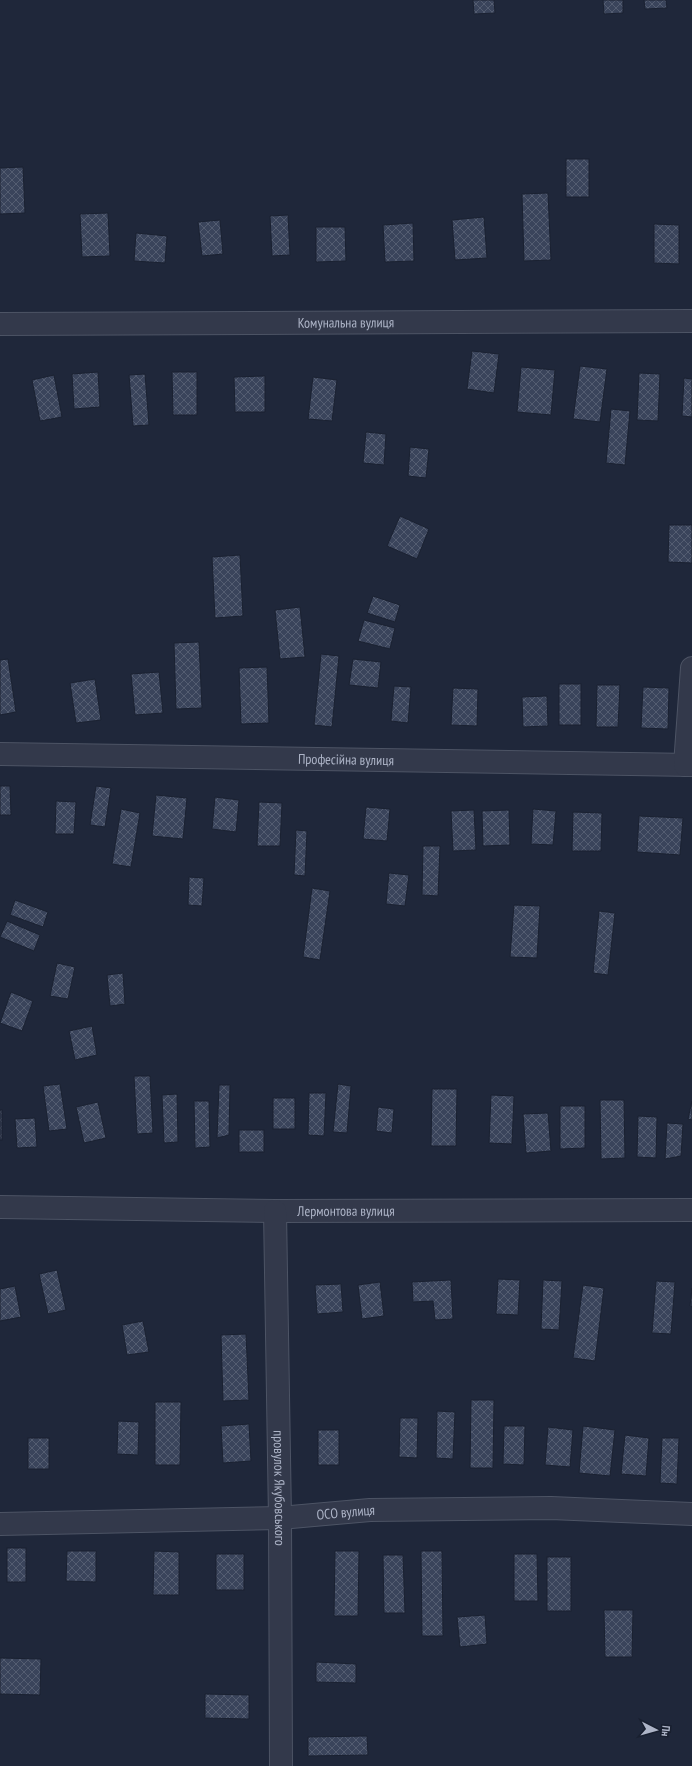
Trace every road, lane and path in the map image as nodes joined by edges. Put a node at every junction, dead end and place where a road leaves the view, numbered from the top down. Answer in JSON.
{"nodes":[{"id":1,"x":692,"y":321,"type":"edge"},
{"id":2,"x":0,"y":324,"type":"edge"},
{"id":3,"x":692,"y":668,"type":"edge"},
{"id":4,"x":0,"y":754,"type":"edge"},
{"id":5,"x":688,"y":765,"type":"edge"},
{"id":6,"x":0,"y":1207,"type":"edge"},
{"id":7,"x":692,"y":1210,"type":"edge"},
{"id":8,"x":275,"y":1211,"type":"junction"},
{"id":9,"x":692,"y":1514,"type":"edge"},
{"id":10,"x":280,"y":1518,"type":"junction"},
{"id":11,"x":0,"y":1524,"type":"edge"},
{"id":12,"x":282,"y":1766,"type":"edge"}],
"edges":[{"from":1,"to":2,"type":"street","name":"Комунальна вулиця"},
{"from":3,"to":5,"type":"street"},
{"from":4,"to":5,"type":"street","name":"Професійна вулиця"},
{"from":6,"to":8,"type":"street","name":"Лермонтова вулиця"},
{"from":7,"to":8,"type":"street","name":"Лермонтова вулиця"},
{"from":8,"to":10,"type":"street","name":"провулок Якубовського"},
{"from":9,"to":10,"type":"street","name":"ОСО вулиця"},
{"from":10,"to":11,"type":"street","name":"ОСО вулиця"},
{"from":10,"to":12,"type":"street","name":"провулок Якубовського"}]}
